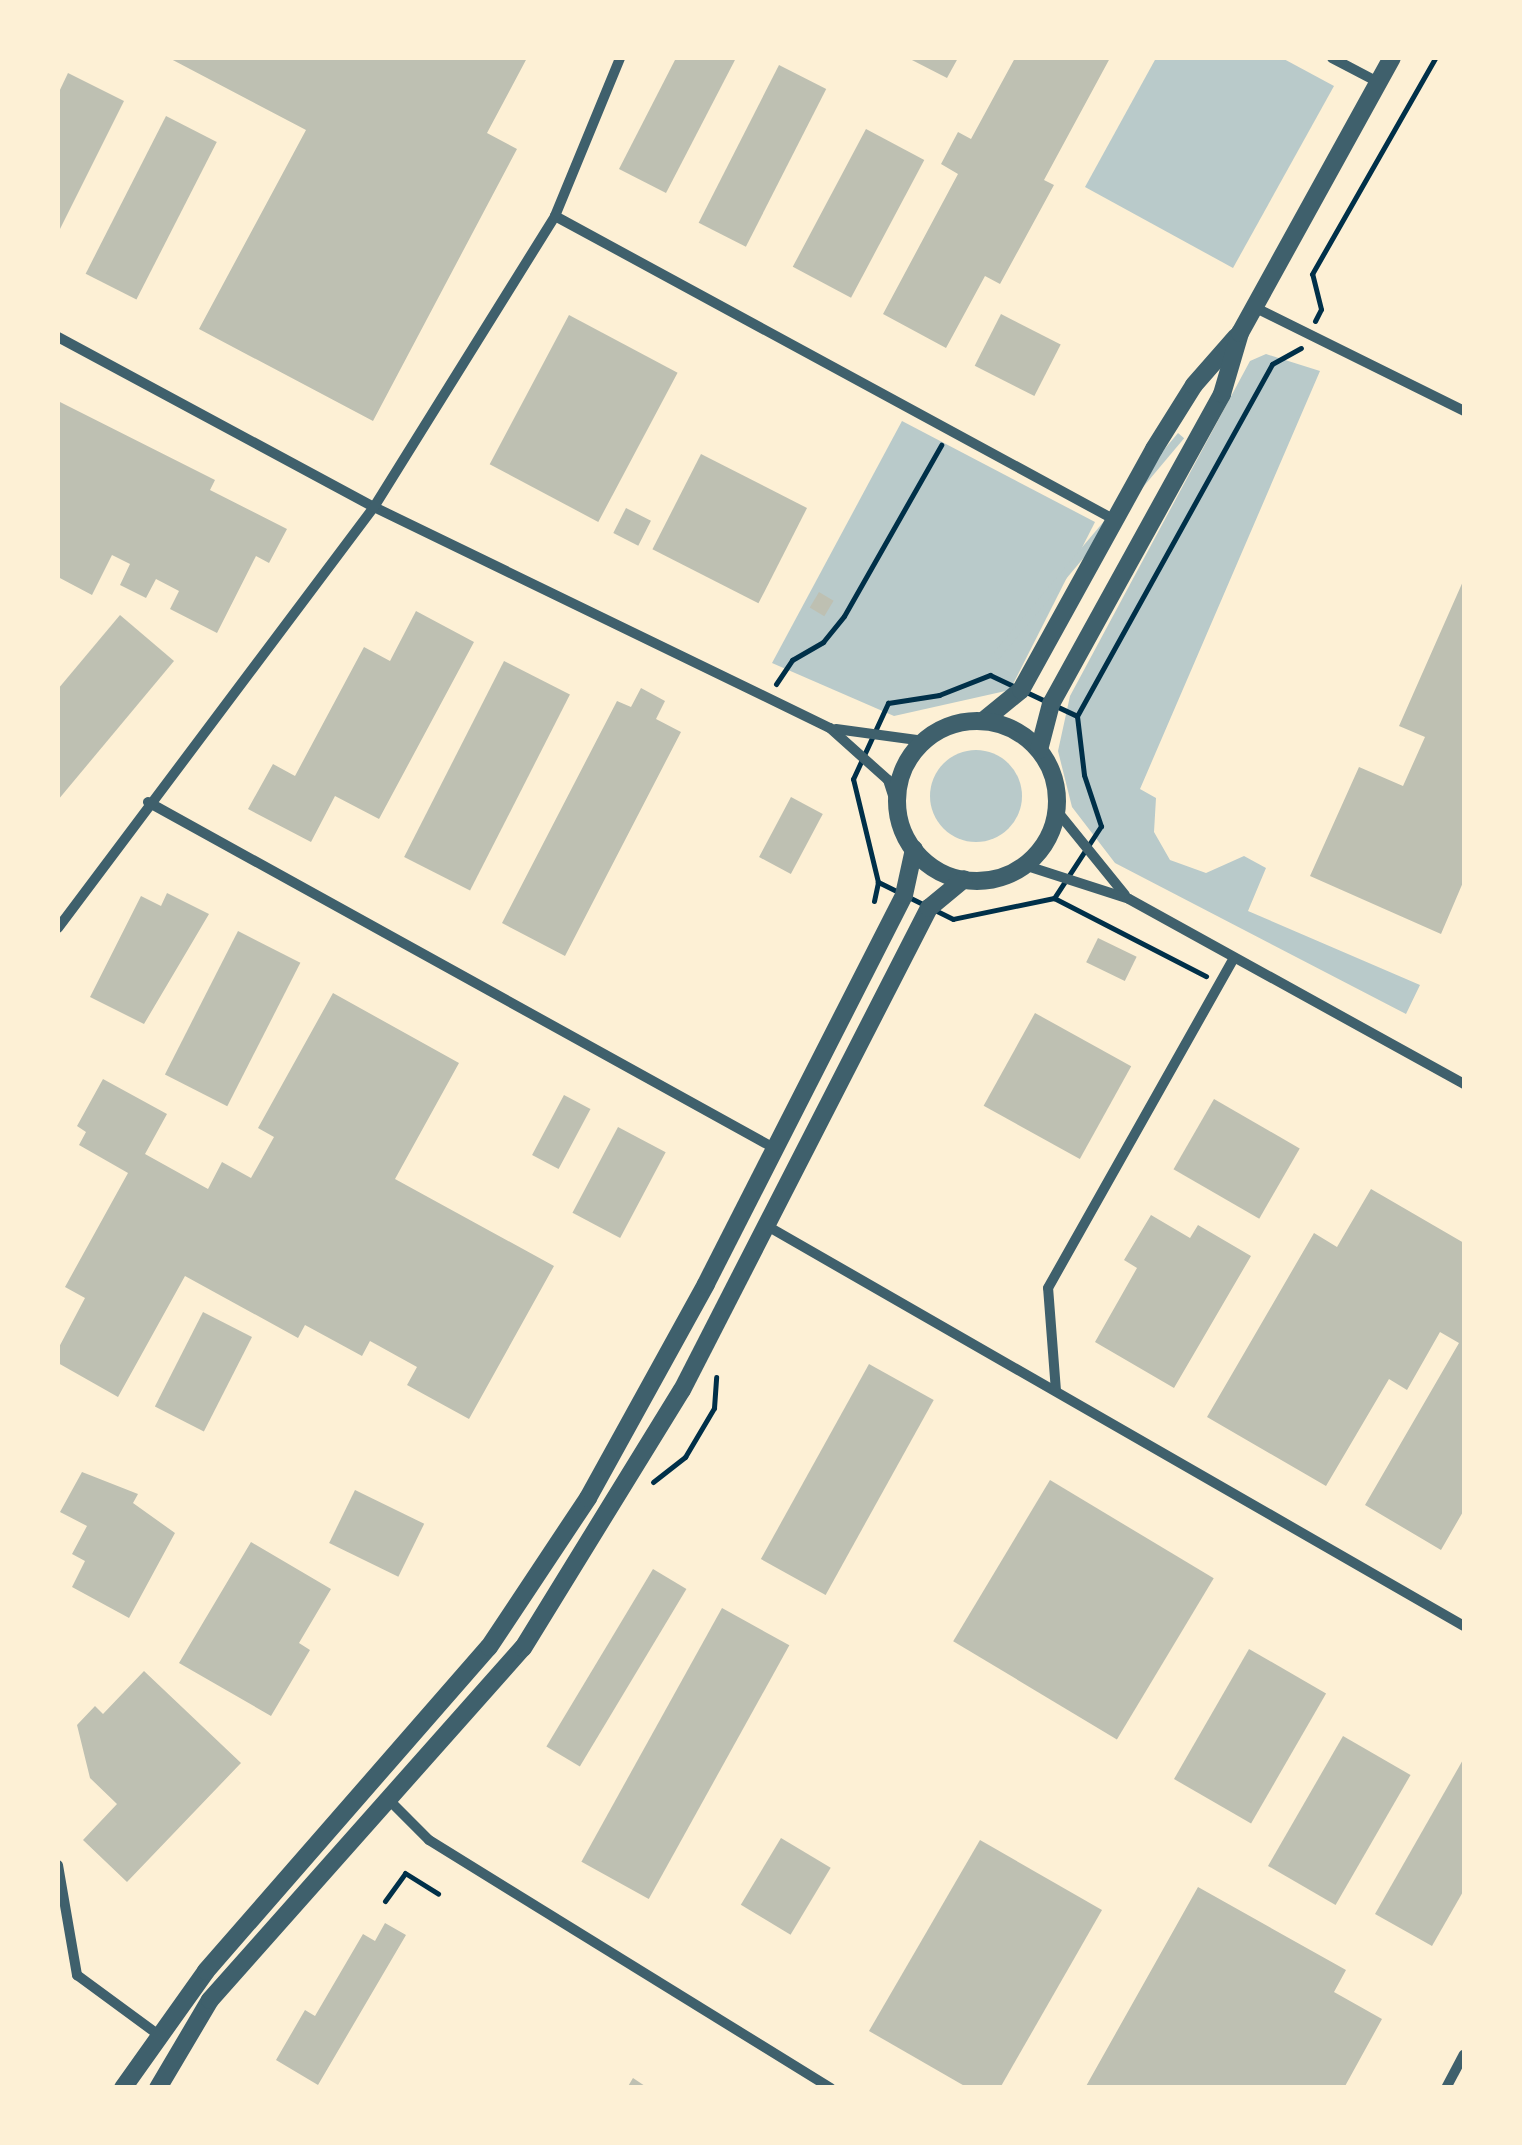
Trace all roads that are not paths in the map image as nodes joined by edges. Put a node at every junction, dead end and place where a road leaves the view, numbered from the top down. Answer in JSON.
{"nodes":[{"id":1,"x":620,"y":58,"type":"edge"},
{"id":2,"x":1332,"y":58,"type":"edge"},
{"id":3,"x":1392,"y":58,"type":"edge"},
{"id":4,"x":1378,"y":82,"type":"junction"},
{"id":5,"x":555,"y":216,"type":"junction"},
{"id":6,"x":1254,"y":306,"type":"junction"},
{"id":7,"x":1240,"y":332,"type":"junction"},
{"id":8,"x":58,"y":337,"type":"edge"},
{"id":9,"x":1464,"y":411,"type":"edge"},
{"id":10,"x":374,"y":507,"type":"junction"},
{"id":11,"x":1115,"y":520,"type":"junction"},
{"id":12,"x":983,"y":721,"type":"junction"},
{"id":13,"x":830,"y":728,"type":"junction"},
{"id":14,"x":924,"y":741,"type":"junction"},
{"id":15,"x":1039,"y":750,"type":"junction"},
{"id":16,"x":148,"y":802,"type":"junction"},
{"id":17,"x":898,"y":808,"type":"junction"},
{"id":18,"x":1057,"y":812,"type":"junction"},
{"id":19,"x":914,"y":850,"type":"junction"},
{"id":20,"x":1024,"y":866,"type":"junction"},
{"id":21,"x":964,"y":879,"type":"junction"},
{"id":22,"x":1129,"y":900,"type":"junction"},
{"id":23,"x":58,"y":928,"type":"edge"},
{"id":24,"x":1234,"y":958,"type":"junction"},
{"id":25,"x":1464,"y":1084,"type":"edge"},
{"id":26,"x":774,"y":1148,"type":"junction"},
{"id":27,"x":769,"y":1226,"type":"junction"},
{"id":28,"x":1056,"y":1391,"type":"junction"},
{"id":29,"x":1464,"y":1626,"type":"edge"},
{"id":30,"x":391,"y":1802,"type":"junction"},
{"id":31,"x":58,"y":1865,"type":"edge"},
{"id":32,"x":156,"y":2033,"type":"junction"},
{"id":33,"x":1464,"y":2054,"type":"edge"},
{"id":34,"x":124,"y":2088,"type":"edge"},
{"id":35,"x":158,"y":2088,"type":"edge"},
{"id":36,"x":831,"y":2088,"type":"edge"},
{"id":37,"x":1446,"y":2088,"type":"edge"}],
"edges":[{"from":1,"to":5,"type":"street"},
{"from":2,"to":4,"type":"street"},
{"from":3,"to":4,"type":"street"},
{"from":4,"to":6,"type":"street"},
{"from":5,"to":10,"type":"street"},
{"from":5,"to":11,"type":"street"},
{"from":6,"to":7,"type":"street"},
{"from":6,"to":9,"type":"street"},
{"from":7,"to":11,"type":"street"},
{"from":7,"to":15,"type":"street"},
{"from":8,"to":10,"type":"street"},
{"from":10,"to":13,"type":"street"},
{"from":10,"to":16,"type":"street"},
{"from":11,"to":12,"type":"street"},
{"from":12,"to":14,"type":"street"},
{"from":12,"to":15,"type":"street"},
{"from":13,"to":14,"type":"street"},
{"from":13,"to":17,"type":"street"},
{"from":14,"to":17,"type":"street"},
{"from":15,"to":18,"type":"street"},
{"from":16,"to":23,"type":"street"},
{"from":16,"to":26,"type":"street"},
{"from":17,"to":19,"type":"street"},
{"from":18,"to":20,"type":"street"},
{"from":18,"to":22,"type":"street"},
{"from":19,"to":21,"type":"street"},
{"from":19,"to":26,"type":"street"},
{"from":20,"to":21,"type":"street"},
{"from":20,"to":22,"type":"street"},
{"from":21,"to":27,"type":"street"},
{"from":22,"to":24,"type":"street"},
{"from":24,"to":25,"type":"street"},
{"from":24,"to":28,"type":"street"},
{"from":26,"to":32,"type":"street"},
{"from":27,"to":28,"type":"street"},
{"from":27,"to":30,"type":"street"},
{"from":28,"to":29,"type":"street"},
{"from":30,"to":35,"type":"street"},
{"from":30,"to":36,"type":"street"},
{"from":31,"to":32,"type":"street"},
{"from":32,"to":34,"type":"street"},
{"from":33,"to":37,"type":"street"}]}
